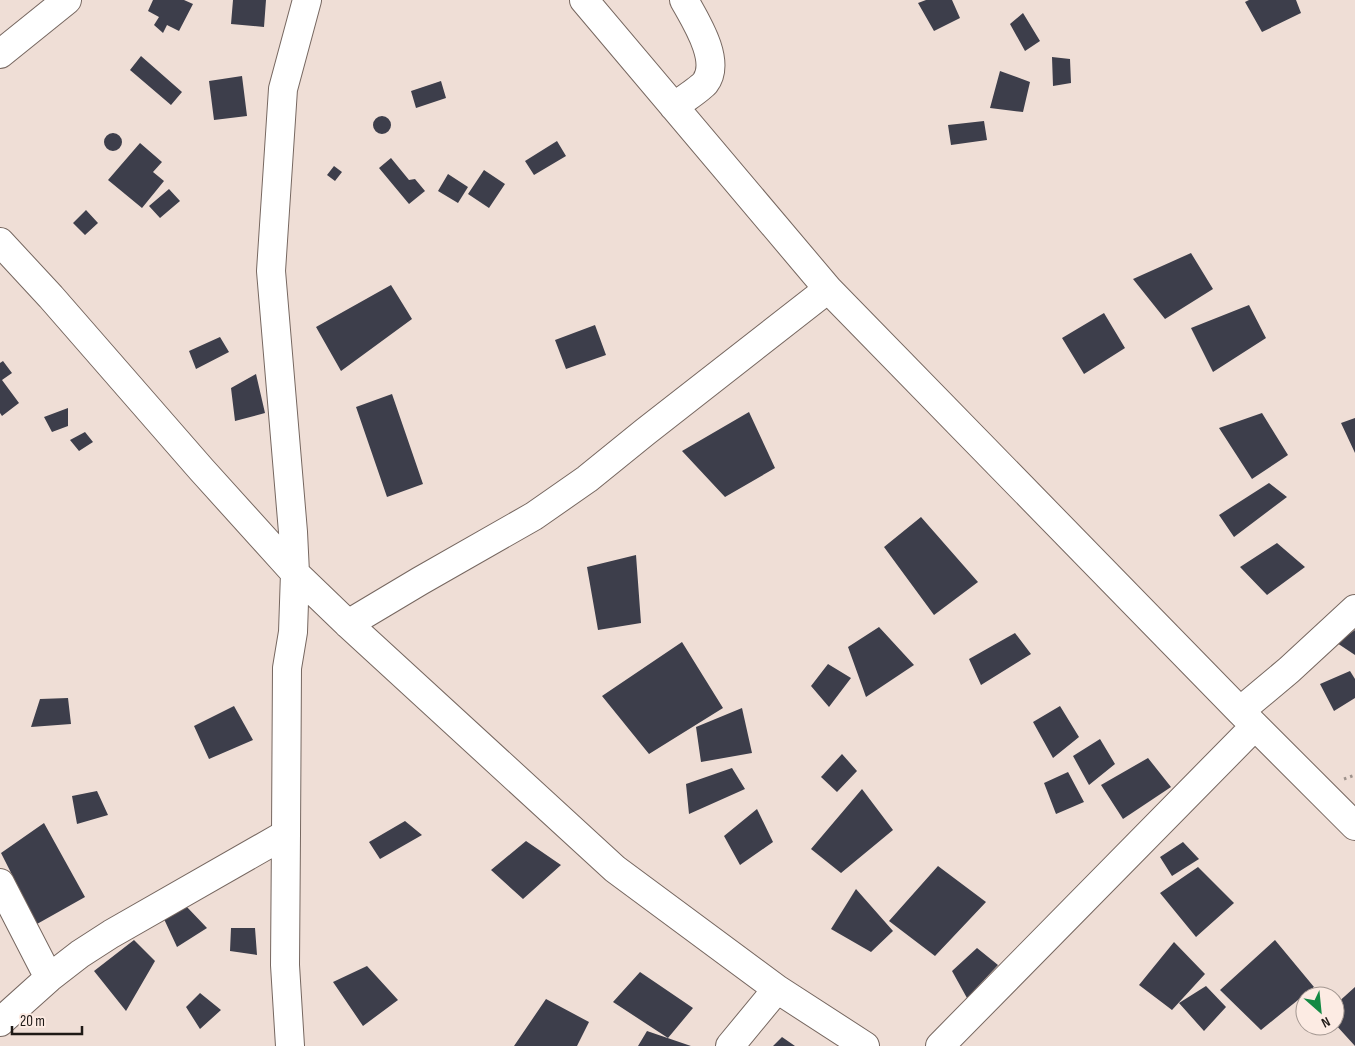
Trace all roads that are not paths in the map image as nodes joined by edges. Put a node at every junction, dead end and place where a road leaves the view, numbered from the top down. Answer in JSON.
{"nodes":[{"id":1,"x":67,"y":0,"type":"edge"},
{"id":2,"x":306,"y":0,"type":"edge"},
{"id":3,"x":584,"y":0,"type":"edge"},
{"id":4,"x":684,"y":0,"type":"edge"},
{"id":5,"x":0,"y":54,"type":"edge"},
{"id":6,"x":674,"y":107,"type":"junction"},
{"id":7,"x":0,"y":242,"type":"edge"},
{"id":8,"x":828,"y":289,"type":"junction"},
{"id":9,"x":295,"y":573,"type":"junction"},
{"id":10,"x":1355,"y":609,"type":"edge"},
{"id":11,"x":348,"y":624,"type":"junction"},
{"id":12,"x":1247,"y":719,"type":"junction"},
{"id":13,"x":1355,"y":826,"type":"edge"},
{"id":14,"x":286,"y":834,"type":"junction"},
{"id":15,"x":0,"y":882,"type":"edge"},
{"id":16,"x":49,"y":978,"type":"junction"},
{"id":17,"x":777,"y":989,"type":"junction"},
{"id":18,"x":0,"y":1022,"type":"edge"},
{"id":19,"x":290,"y":1046,"type":"edge"},
{"id":20,"x":730,"y":1046,"type":"edge"},
{"id":21,"x":865,"y":1046,"type":"edge"},
{"id":22,"x":940,"y":1046,"type":"edge"}],
"edges":[{"from":1,"to":5,"type":"street"},
{"from":2,"to":9,"type":"street"},
{"from":3,"to":6,"type":"street"},
{"from":4,"to":6,"type":"street"},
{"from":6,"to":8,"type":"street"},
{"from":7,"to":9,"type":"street"},
{"from":8,"to":11,"type":"street"},
{"from":8,"to":12,"type":"street"},
{"from":9,"to":11,"type":"street"},
{"from":9,"to":14,"type":"street"},
{"from":10,"to":12,"type":"street"},
{"from":11,"to":17,"type":"street"},
{"from":12,"to":13,"type":"street"},
{"from":12,"to":22,"type":"street"},
{"from":14,"to":16,"type":"street"},
{"from":14,"to":19,"type":"street"},
{"from":15,"to":16,"type":"street"},
{"from":16,"to":18,"type":"street"},
{"from":17,"to":20,"type":"street"},
{"from":17,"to":21,"type":"street"}]}
